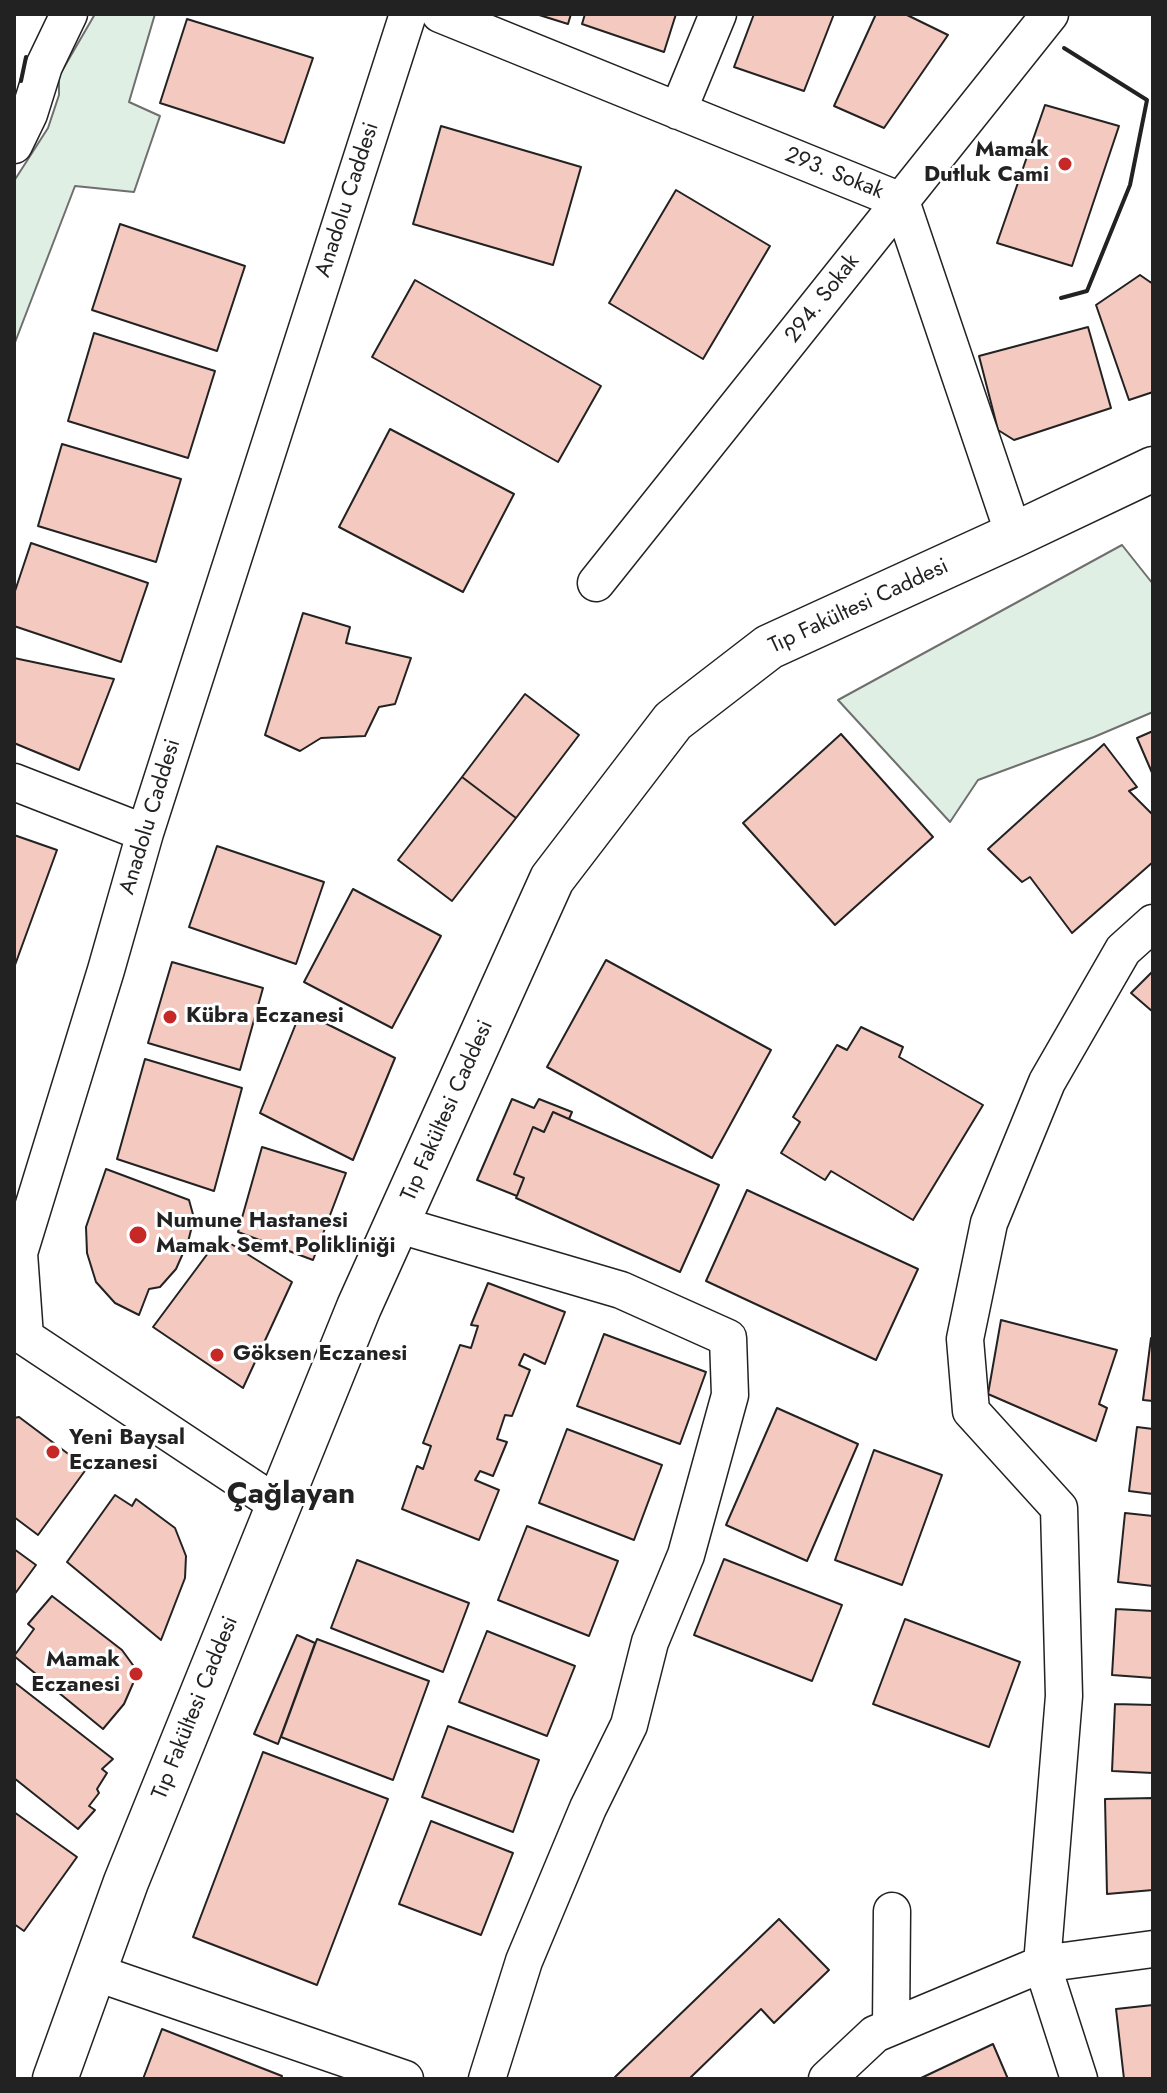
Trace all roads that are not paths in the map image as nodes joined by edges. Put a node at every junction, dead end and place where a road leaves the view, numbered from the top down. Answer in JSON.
{"nodes":[{"id":1,"x":69,"y":14,"type":"edge"},
{"id":2,"x":408,"y":14,"type":"edge"},
{"id":3,"x":440,"y":14,"type":"edge"},
{"id":4,"x":718,"y":14,"type":"edge"},
{"id":5,"x":1050,"y":14,"type":"edge"},
{"id":6,"x":678,"y":111,"type":"junction"},
{"id":7,"x":14,"y":145,"type":"edge"},
{"id":8,"x":901,"y":201,"type":"junction"},
{"id":9,"x":1153,"y":469,"type":"edge"},
{"id":10,"x":1014,"y":535,"type":"junction"},
{"id":11,"x":596,"y":583,"type":"dead end"},
{"id":12,"x":14,"y":782,"type":"edge"},
{"id":13,"x":145,"y":833,"type":"junction"},
{"id":14,"x":1153,"y":923,"type":"edge"},
{"id":15,"x":396,"y":1224,"type":"junction"},
{"id":16,"x":19,"y":1342,"type":"edge"},
{"id":17,"x":278,"y":1505,"type":"junction"},
{"id":18,"x":892,"y":1911,"type":"dead end"},
{"id":19,"x":1153,"y":1949,"type":"edge"},
{"id":20,"x":1042,"y":1964,"type":"junction"},
{"id":21,"x":94,"y":1972,"type":"junction"},
{"id":22,"x":891,"y":2027,"type":"junction"},
{"id":23,"x":55,"y":2079,"type":"edge"},
{"id":24,"x":405,"y":2079,"type":"edge"},
{"id":25,"x":487,"y":2079,"type":"edge"},
{"id":26,"x":827,"y":2079,"type":"edge"},
{"id":27,"x":1079,"y":2079,"type":"edge"}],
"edges":[{"from":1,"to":7,"type":"street"},
{"from":2,"to":13,"type":"street","name":"Anadolu Caddesi"},
{"from":3,"to":6,"type":"street","name":"293. Sokak"},
{"from":4,"to":6,"type":"street"},
{"from":5,"to":8,"type":"street","name":"294. Sokak"},
{"from":6,"to":8,"type":"street","name":"293. Sokak"},
{"from":8,"to":10,"type":"street","name":"293. Sokak"},
{"from":8,"to":11,"type":"street","name":"294. Sokak"},
{"from":9,"to":10,"type":"main road","name":"Tıp Fakültesi Caddesi"},
{"from":10,"to":15,"type":"main road","name":"Tıp Fakültesi Caddesi"},
{"from":12,"to":13,"type":"street"},
{"from":13,"to":16,"type":"street","name":"Anadolu Caddesi"},
{"from":14,"to":20,"type":"street"},
{"from":15,"to":17,"type":"main road","name":"Tıp Fakültesi Caddesi"},
{"from":15,"to":25,"type":"street"},
{"from":16,"to":17,"type":"street","name":"Anadolu Caddesi"},
{"from":17,"to":21,"type":"main road","name":"Tıp Fakültesi Caddesi"},
{"from":18,"to":22,"type":"street"},
{"from":19,"to":20,"type":"street"},
{"from":20,"to":22,"type":"street"},
{"from":20,"to":27,"type":"street"},
{"from":21,"to":23,"type":"main road","name":"Tıp Fakültesi Caddesi"},
{"from":21,"to":24,"type":"street"},
{"from":22,"to":26,"type":"street"}]}
